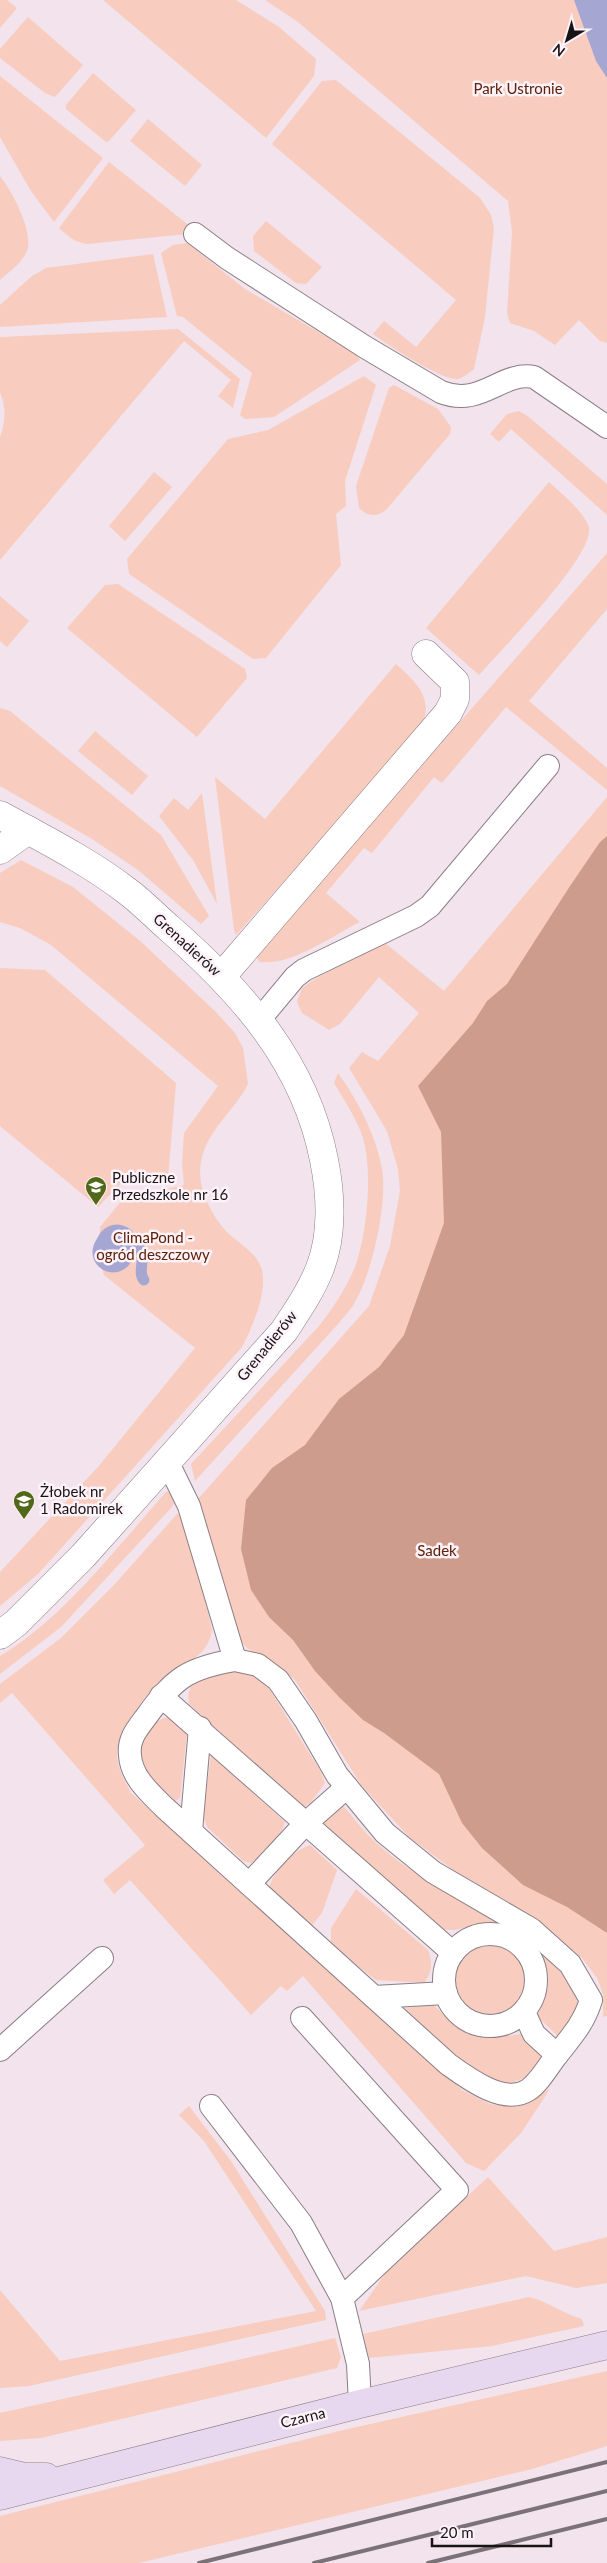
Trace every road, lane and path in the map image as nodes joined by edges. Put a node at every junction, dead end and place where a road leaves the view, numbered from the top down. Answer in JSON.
{"nodes":[{"id":1,"x":195,"y":234,"type":"dead end"},
{"id":2,"x":607,"y":427,"type":"edge"},
{"id":3,"x":426,"y":654,"type":"dead end"},
{"id":4,"x":548,"y":766,"type":"dead end"},
{"id":5,"x":0,"y":815,"type":"edge"},
{"id":6,"x":28,"y":830,"type":"junction"},
{"id":7,"x":0,"y":850,"type":"edge"},
{"id":8,"x":222,"y":976,"type":"junction"},
{"id":9,"x":260,"y":1019,"type":"junction"},
{"id":10,"x":167,"y":1461,"type":"junction"},
{"id":11,"x":0,"y":1635,"type":"edge"},
{"id":12,"x":235,"y":1660,"type":"junction"},
{"id":13,"x":161,"y":1696,"type":"junction"},
{"id":14,"x":200,"y":1728,"type":"junction"},
{"id":15,"x":347,"y":1787,"type":"junction"},
{"id":16,"x":305,"y":1824,"type":"junction"},
{"id":17,"x":191,"y":1831,"type":"junction"},
{"id":18,"x":249,"y":1884,"type":"junction"},
{"id":19,"x":452,"y":1953,"type":"junction"},
{"id":20,"x":102,"y":1958,"type":"dead end"},
{"id":21,"x":446,"y":1993,"type":"junction"},
{"id":22,"x":374,"y":1997,"type":"junction"},
{"id":23,"x":524,"y":2012,"type":"junction"},
{"id":24,"x":302,"y":2018,"type":"dead end"},
{"id":25,"x":0,"y":2050,"type":"edge"},
{"id":26,"x":557,"y":2055,"type":"junction"},
{"id":27,"x":211,"y":2106,"type":"dead end"},
{"id":28,"x":342,"y":2298,"type":"junction"},
{"id":29,"x":607,"y":2345,"type":"edge"},
{"id":30,"x":360,"y":2404,"type":"junction"},
{"id":31,"x":0,"y":2471,"type":"edge"},
{"id":32,"x":72,"y":2477,"type":"junction"},
{"id":33,"x":0,"y":2496,"type":"edge"}],
"edges":[{"from":1,"to":2,"type":"lane"},
{"from":3,"to":8,"type":"street"},
{"from":4,"to":9,"type":"lane"},
{"from":5,"to":6,"type":"street","name":"Grenadierów"},
{"from":6,"to":7,"type":"street"},
{"from":6,"to":8,"type":"street","name":"Grenadierów"},
{"from":8,"to":9,"type":"street","name":"Grenadierów"},
{"from":9,"to":10,"type":"street","name":"Grenadierów"},
{"from":10,"to":11,"type":"street","name":"Grenadierów"},
{"from":10,"to":12,"type":"lane"},
{"from":12,"to":13,"type":"lane"},
{"from":12,"to":15,"type":"lane"},
{"from":13,"to":14,"type":"lane"},
{"from":13,"to":17,"type":"lane"},
{"from":14,"to":16,"type":"lane"},
{"from":14,"to":17,"type":"lane"},
{"from":15,"to":16,"type":"lane"},
{"from":15,"to":26,"type":"lane"},
{"from":16,"to":18,"type":"lane"},
{"from":16,"to":19,"type":"lane"},
{"from":17,"to":18,"type":"lane"},
{"from":18,"to":22,"type":"lane"},
{"from":19,"to":21,"type":"lane"},
{"from":19,"to":23,"type":"lane"},
{"from":20,"to":25,"type":"lane"},
{"from":21,"to":22,"type":"lane"},
{"from":21,"to":23,"type":"lane"},
{"from":22,"to":26,"type":"lane"},
{"from":23,"to":26,"type":"lane"},
{"from":24,"to":28,"type":"lane"},
{"from":27,"to":28,"type":"lane"},
{"from":28,"to":30,"type":"lane"},
{"from":29,"to":30,"type":"street","name":"Czarna"},
{"from":30,"to":32,"type":"street","name":"Czarna"},
{"from":31,"to":32,"type":"street"},
{"from":32,"to":33,"type":"street","name":"Czarna"}]}
